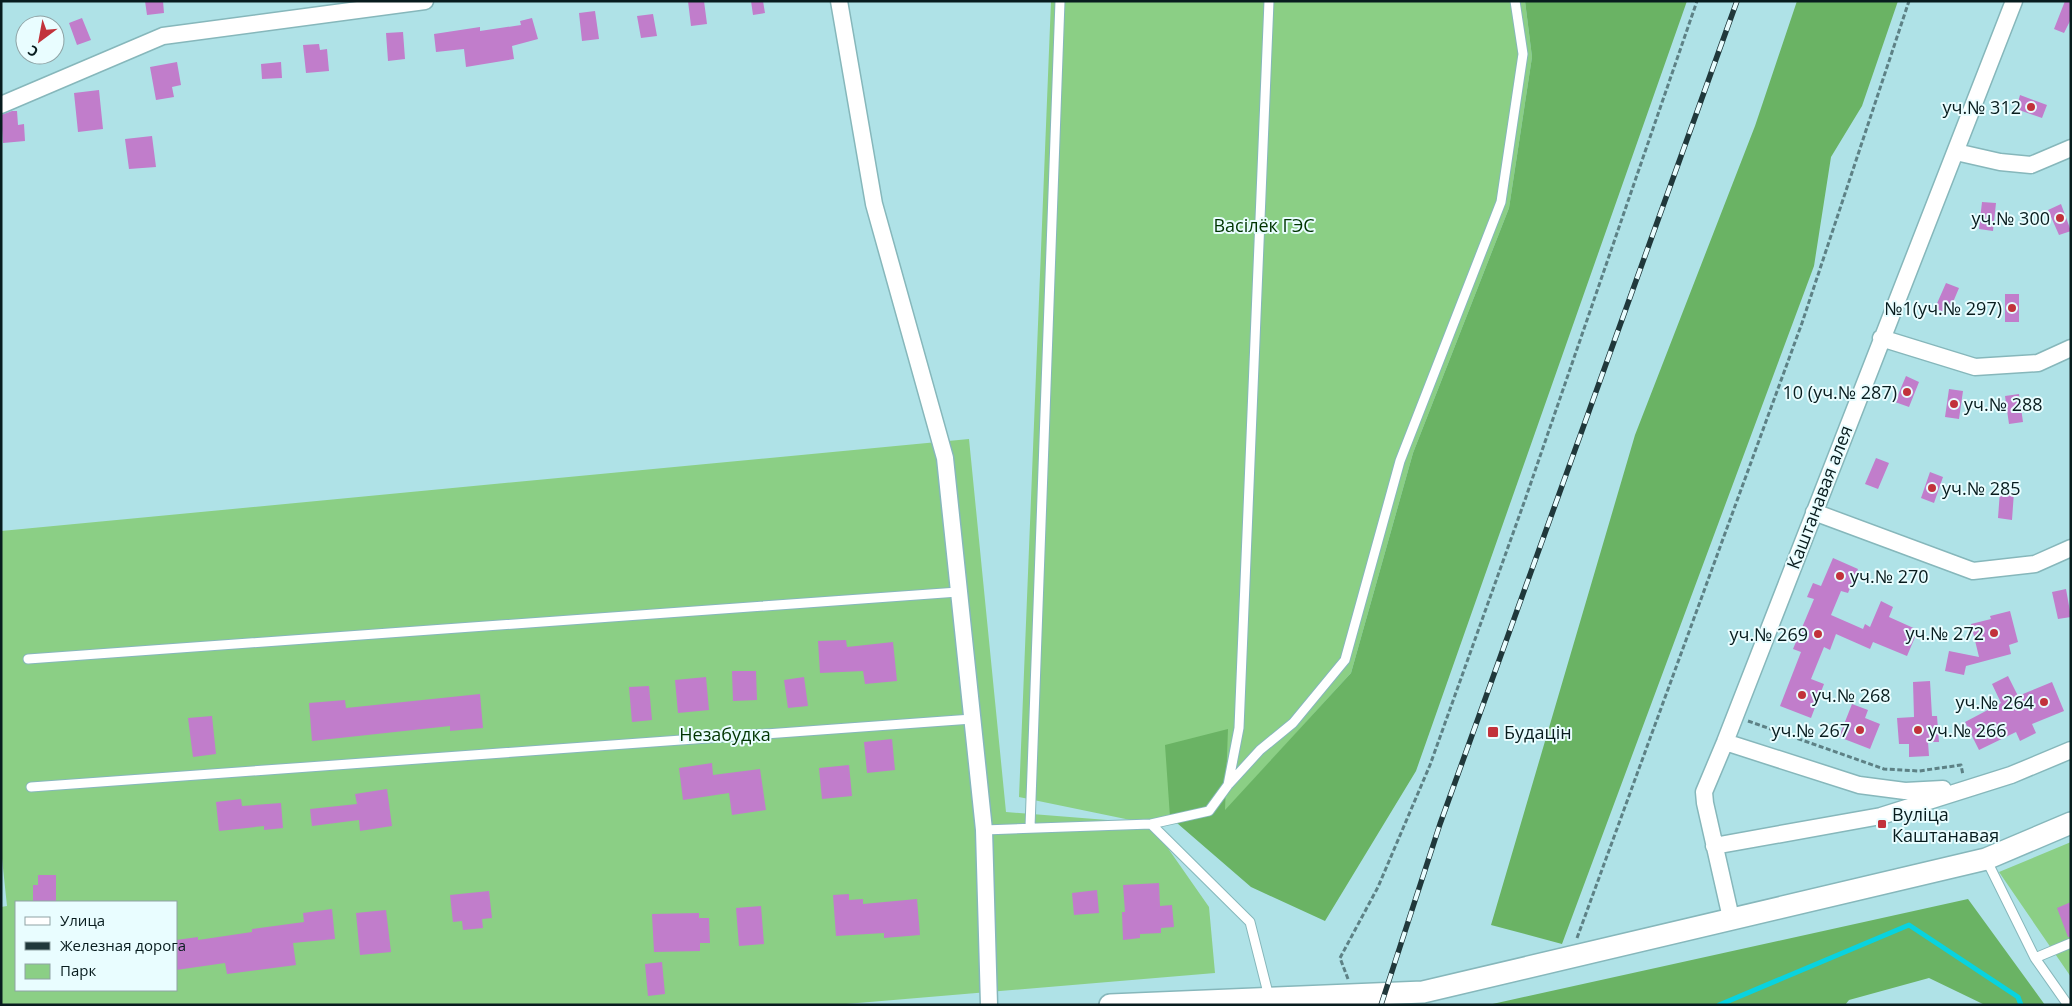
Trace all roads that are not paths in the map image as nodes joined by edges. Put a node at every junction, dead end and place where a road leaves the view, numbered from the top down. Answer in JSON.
{"nodes":[{"id":1,"x":425,"y":1,"type":"edge"},
{"id":2,"x":839,"y":1,"type":"edge"},
{"id":3,"x":1060,"y":1,"type":"edge"},
{"id":4,"x":1269,"y":1,"type":"edge"},
{"id":5,"x":1515,"y":1,"type":"edge"},
{"id":6,"x":2014,"y":1,"type":"edge"},
{"id":7,"x":1,"y":105,"type":"edge"},
{"id":8,"x":2071,"y":148,"type":"edge"},
{"id":9,"x":1956,"y":152,"type":"junction"},
{"id":10,"x":1881,"y":338,"type":"junction"},
{"id":11,"x":2071,"y":348,"type":"edge"},
{"id":12,"x":1814,"y":512,"type":"junction"},
{"id":13,"x":2071,"y":548,"type":"edge"},
{"id":14,"x":958,"y":592,"type":"junction"},
{"id":15,"x":28,"y":659,"type":"dead end"},
{"id":16,"x":972,"y":719,"type":"junction"},
{"id":17,"x":1725,"y":742,"type":"junction"},
{"id":18,"x":2071,"y":750,"type":"edge"},
{"id":19,"x":1965,"y":783,"type":"junction"},
{"id":20,"x":1228,"y":785,"type":"junction"},
{"id":21,"x":31,"y":786,"type":"dead end"},
{"id":22,"x":2071,"y":823,"type":"edge"},
{"id":23,"x":1151,"y":824,"type":"junction"},
{"id":24,"x":1030,"y":827,"type":"junction"},
{"id":25,"x":984,"y":830,"type":"junction"},
{"id":26,"x":1714,"y":846,"type":"junction"},
{"id":27,"x":1986,"y":859,"type":"junction"},
{"id":28,"x":1731,"y":918,"type":"junction"},
{"id":29,"x":2071,"y":943,"type":"edge"},
{"id":30,"x":2035,"y":958,"type":"junction"},
{"id":31,"x":1269,"y":997,"type":"junction"},
{"id":32,"x":1421,"y":998,"type":"edge"},
{"id":33,"x":1307,"y":1000,"type":"edge"},
{"id":34,"x":988,"y":1005,"type":"edge"},
{"id":35,"x":1110,"y":1005,"type":"edge"},
{"id":36,"x":2068,"y":1005,"type":"edge"}],
"edges":[{"from":1,"to":7,"type":"street"},
{"from":2,"to":14,"type":"street"},
{"from":3,"to":24,"type":"lane"},
{"from":4,"to":20,"type":"lane"},
{"from":5,"to":20,"type":"lane"},
{"from":6,"to":9,"type":"street","name":"Каштанавая алея"},
{"from":8,"to":9,"type":"street"},
{"from":9,"to":10,"type":"street","name":"Каштанавая алея"},
{"from":10,"to":11,"type":"street"},
{"from":10,"to":12,"type":"street","name":"Каштанавая алея"},
{"from":12,"to":13,"type":"street"},
{"from":12,"to":17,"type":"street","name":"Каштанавая алея"},
{"from":14,"to":15,"type":"lane"},
{"from":14,"to":16,"type":"street"},
{"from":16,"to":21,"type":"lane"},
{"from":16,"to":25,"type":"street"},
{"from":17,"to":19,"type":"street"},
{"from":17,"to":26,"type":"street","name":"Каштанавая алея"},
{"from":18,"to":19,"type":"street"},
{"from":19,"to":26,"type":"street"},
{"from":20,"to":23,"type":"lane"},
{"from":22,"to":27,"type":"street"},
{"from":23,"to":24,"type":"lane"},
{"from":23,"to":31,"type":"lane"},
{"from":24,"to":25,"type":"lane"},
{"from":25,"to":34,"type":"street"},
{"from":26,"to":28,"type":"street","name":"Каштанавая алея"},
{"from":27,"to":28,"type":"street"},
{"from":27,"to":30,"type":"lane"},
{"from":28,"to":32,"type":"street"},
{"from":29,"to":30,"type":"lane"},
{"from":30,"to":36,"type":"lane"},
{"from":31,"to":33,"type":"street"},
{"from":31,"to":35,"type":"street"},
{"from":32,"to":33,"type":"street"}]}
